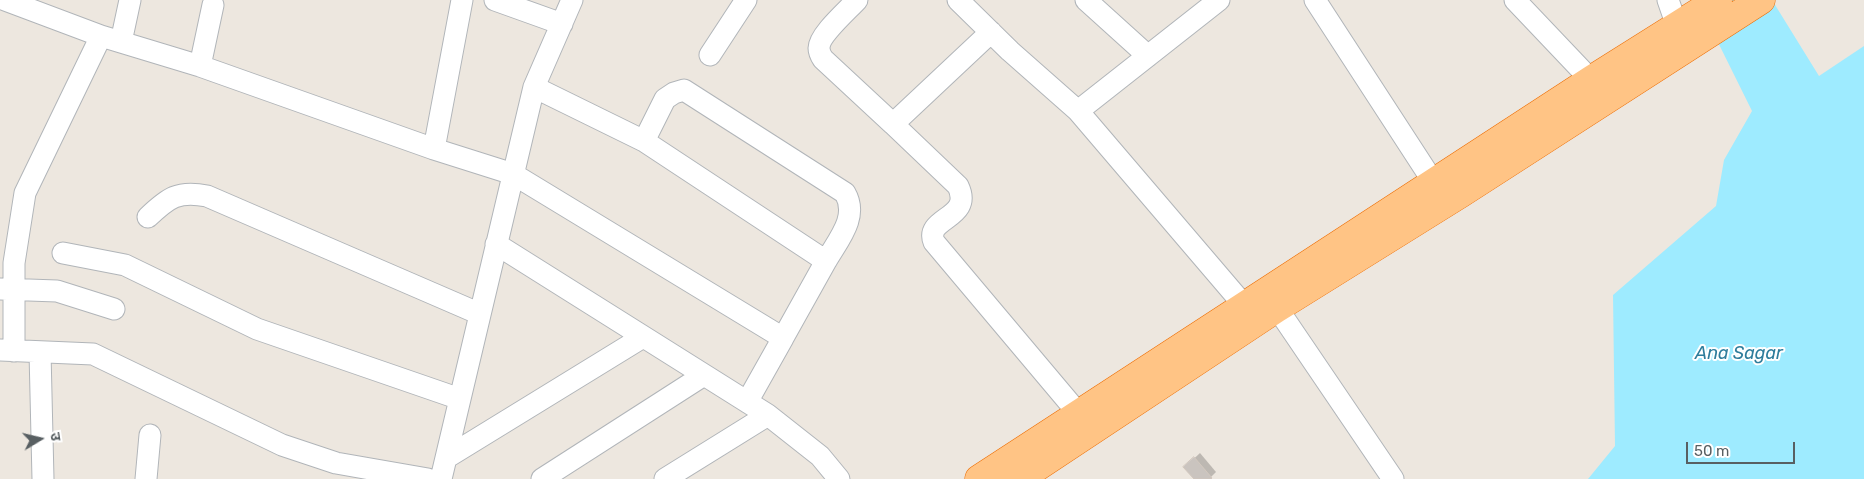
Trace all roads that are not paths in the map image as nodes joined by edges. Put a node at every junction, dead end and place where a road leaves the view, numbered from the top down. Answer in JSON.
{"nodes":[{"id":1,"x":5,"y":0,"type":"edge"},
{"id":2,"x":130,"y":0,"type":"edge"},
{"id":3,"x":462,"y":0,"type":"edge"},
{"id":4,"x":496,"y":0,"type":"edge"},
{"id":5,"x":572,"y":0,"type":"edge"},
{"id":6,"x":746,"y":0,"type":"edge"},
{"id":7,"x":857,"y":0,"type":"edge"},
{"id":8,"x":958,"y":0,"type":"edge"},
{"id":9,"x":1086,"y":0,"type":"edge"},
{"id":10,"x":1219,"y":0,"type":"edge"},
{"id":11,"x":1315,"y":0,"type":"edge"},
{"id":12,"x":1516,"y":0,"type":"edge"},
{"id":13,"x":1668,"y":0,"type":"edge"},
{"id":14,"x":1718,"y":0,"type":"edge"},
{"id":15,"x":1761,"y":0,"type":"edge"},
{"id":16,"x":213,"y":4,"type":"dead end"},
{"id":17,"x":562,"y":24,"type":"junction"},
{"id":18,"x":1690,"y":31,"type":"junction"},
{"id":19,"x":991,"y":32,"type":"junction"},
{"id":20,"x":101,"y":36,"type":"junction"},
{"id":21,"x":121,"y":42,"type":"junction"},
{"id":22,"x":710,"y":55,"type":"dead end"},
{"id":23,"x":1148,"y":56,"type":"junction"},
{"id":24,"x":200,"y":66,"type":"junction"},
{"id":25,"x":1591,"y":80,"type":"junction"},
{"id":26,"x":534,"y":87,"type":"junction"},
{"id":27,"x":1078,"y":111,"type":"junction"},
{"id":28,"x":893,"y":124,"type":"junction"},
{"id":29,"x":644,"y":141,"type":"junction"},
{"id":30,"x":434,"y":149,"type":"junction"},
{"id":31,"x":513,"y":174,"type":"junction"},
{"id":32,"x":1434,"y":183,"type":"junction"},
{"id":33,"x":148,"y":217,"type":"dead end"},
{"id":34,"x":496,"y":244,"type":"junction"},
{"id":35,"x":63,"y":253,"type":"dead end"},
{"id":36,"x":826,"y":261,"type":"junction"},
{"id":37,"x":7,"y":289,"type":"edge"},
{"id":38,"x":1262,"y":306,"type":"junction"},
{"id":39,"x":114,"y":309,"type":"dead end"},
{"id":40,"x":480,"y":314,"type":"junction"},
{"id":41,"x":643,"y":337,"type":"junction"},
{"id":42,"x":783,"y":338,"type":"junction"},
{"id":43,"x":7,"y":351,"type":"edge"},
{"id":44,"x":40,"y":352,"type":"junction"},
{"id":45,"x":704,"y":375,"type":"junction"},
{"id":46,"x":460,"y":399,"type":"junction"},
{"id":47,"x":747,"y":402,"type":"junction"},
{"id":48,"x":1078,"y":413,"type":"junction"},
{"id":49,"x":768,"y":415,"type":"junction"},
{"id":50,"x":150,"y":435,"type":"dead end"},
{"id":51,"x":446,"y":458,"type":"junction"},
{"id":52,"x":1031,"y":469,"type":"edge"},
{"id":53,"x":43,"y":479,"type":"edge"},
{"id":54,"x":146,"y":479,"type":"edge"},
{"id":55,"x":428,"y":479,"type":"edge"},
{"id":56,"x":441,"y":479,"type":"edge"},
{"id":57,"x":542,"y":479,"type":"edge"},
{"id":58,"x":665,"y":479,"type":"edge"},
{"id":59,"x":839,"y":479,"type":"edge"},
{"id":60,"x":979,"y":479,"type":"edge"},
{"id":61,"x":1393,"y":479,"type":"edge"}],
"edges":[{"from":1,"to":20,"type":"street"},
{"from":2,"to":21,"type":"street"},
{"from":3,"to":30,"type":"street"},
{"from":4,"to":17,"type":"street"},
{"from":5,"to":17,"type":"street"},
{"from":6,"to":22,"type":"street"},
{"from":7,"to":28,"type":"street"},
{"from":8,"to":19,"type":"street"},
{"from":9,"to":23,"type":"street"},
{"from":10,"to":23,"type":"street"},
{"from":11,"to":32,"type":"street"},
{"from":12,"to":25,"type":"street"},
{"from":13,"to":18,"type":"street"},
{"from":14,"to":18,"type":"highway"},
{"from":15,"to":18,"type":"highway"},
{"from":16,"to":24,"type":"street"},
{"from":17,"to":26,"type":"street"},
{"from":18,"to":25,"type":"highway"},
{"from":18,"to":38,"type":"highway"},
{"from":19,"to":27,"type":"street"},
{"from":19,"to":28,"type":"street"},
{"from":20,"to":21,"type":"street"},
{"from":20,"to":37,"type":"street"},
{"from":21,"to":24,"type":"street"},
{"from":23,"to":27,"type":"street"},
{"from":24,"to":30,"type":"street"},
{"from":25,"to":32,"type":"highway"},
{"from":26,"to":29,"type":"street"},
{"from":26,"to":31,"type":"street"},
{"from":27,"to":38,"type":"street"},
{"from":28,"to":48,"type":"street"},
{"from":29,"to":36,"type":"street"},
{"from":29,"to":36,"type":"street"},
{"from":30,"to":31,"type":"street"},
{"from":31,"to":34,"type":"street"},
{"from":31,"to":42,"type":"street"},
{"from":32,"to":38,"type":"highway"},
{"from":33,"to":40,"type":"street"},
{"from":34,"to":40,"type":"street"},
{"from":34,"to":41,"type":"street"},
{"from":35,"to":46,"type":"street"},
{"from":36,"to":42,"type":"street"},
{"from":37,"to":39,"type":"street"},
{"from":37,"to":43,"type":"street"},
{"from":38,"to":48,"type":"highway"},
{"from":38,"to":52,"type":"highway"},
{"from":38,"to":61,"type":"street"},
{"from":40,"to":46,"type":"street"},
{"from":41,"to":45,"type":"street"},
{"from":41,"to":51,"type":"street"},
{"from":42,"to":47,"type":"street"},
{"from":43,"to":44,"type":"street"},
{"from":44,"to":53,"type":"street"},
{"from":44,"to":55,"type":"street"},
{"from":45,"to":47,"type":"street"},
{"from":45,"to":57,"type":"street"},
{"from":46,"to":51,"type":"street"},
{"from":47,"to":49,"type":"street"},
{"from":48,"to":52,"type":"highway"},
{"from":49,"to":58,"type":"street"},
{"from":49,"to":59,"type":"street"},
{"from":50,"to":54,"type":"street"},
{"from":51,"to":56,"type":"street"},
{"from":52,"to":60,"type":"highway"}]}
